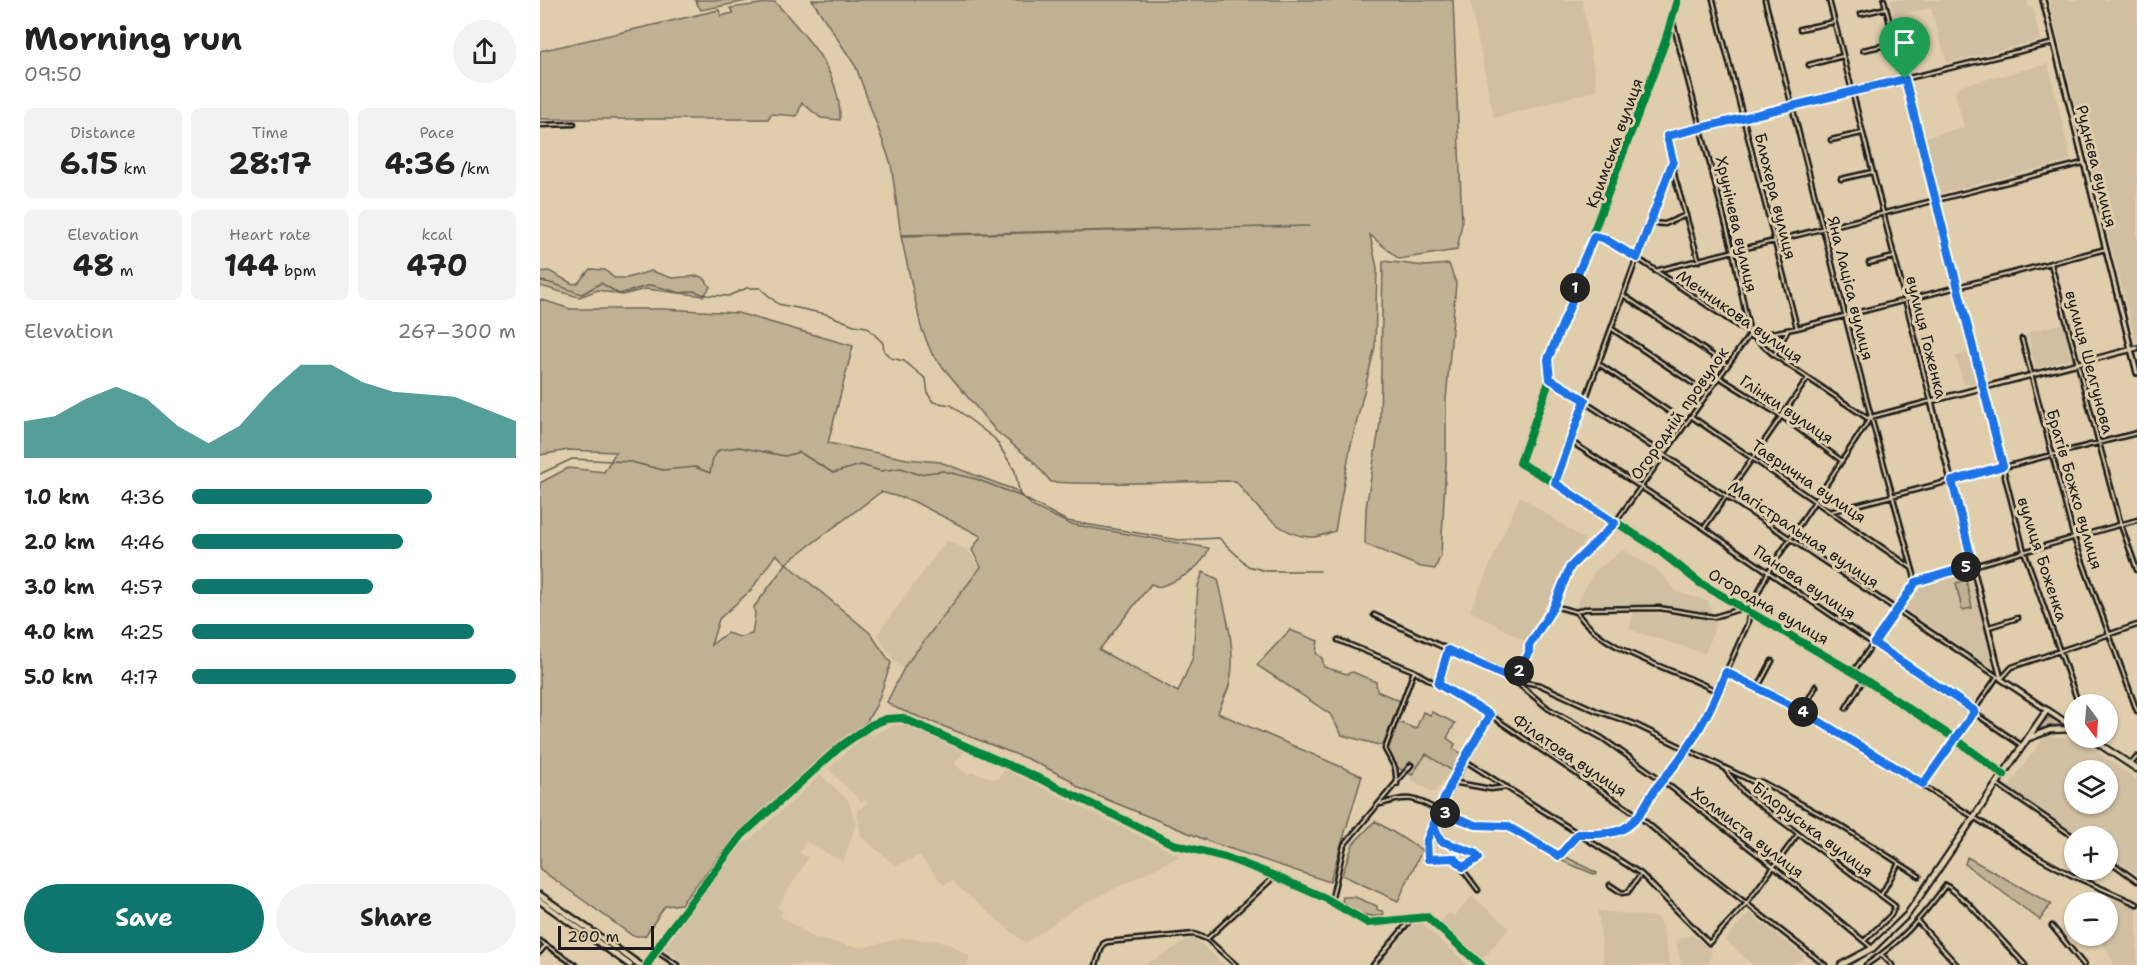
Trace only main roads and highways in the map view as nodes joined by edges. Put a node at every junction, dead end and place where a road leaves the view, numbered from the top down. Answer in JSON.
{"nodes":[{"id":1,"x":2064,"y":722,"type":"edge"},
{"id":2,"x":2064,"y":729,"type":"edge"},
{"id":3,"x":2029,"y":738,"type":"junction"},
{"id":4,"x":2105,"y":748,"type":"edge"},
{"id":5,"x":2137,"y":769,"type":"edge"},
{"id":6,"x":540,"y":896,"type":"edge"},
{"id":7,"x":540,"y":901,"type":"edge"},
{"id":8,"x":630,"y":965,"type":"edge"},
{"id":9,"x":640,"y":965,"type":"edge"},
{"id":10,"x":1841,"y":965,"type":"edge"}],
"edges":[{"from":1,"to":3,"type":"main road","name":"Магістральная вулиця"},
{"from":2,"to":3,"type":"main road"},
{"from":3,"to":10,"type":"main road"},
{"from":4,"to":5,"type":"main road"},
{"from":6,"to":9,"type":"main road"},
{"from":7,"to":8,"type":"main road"}]}
